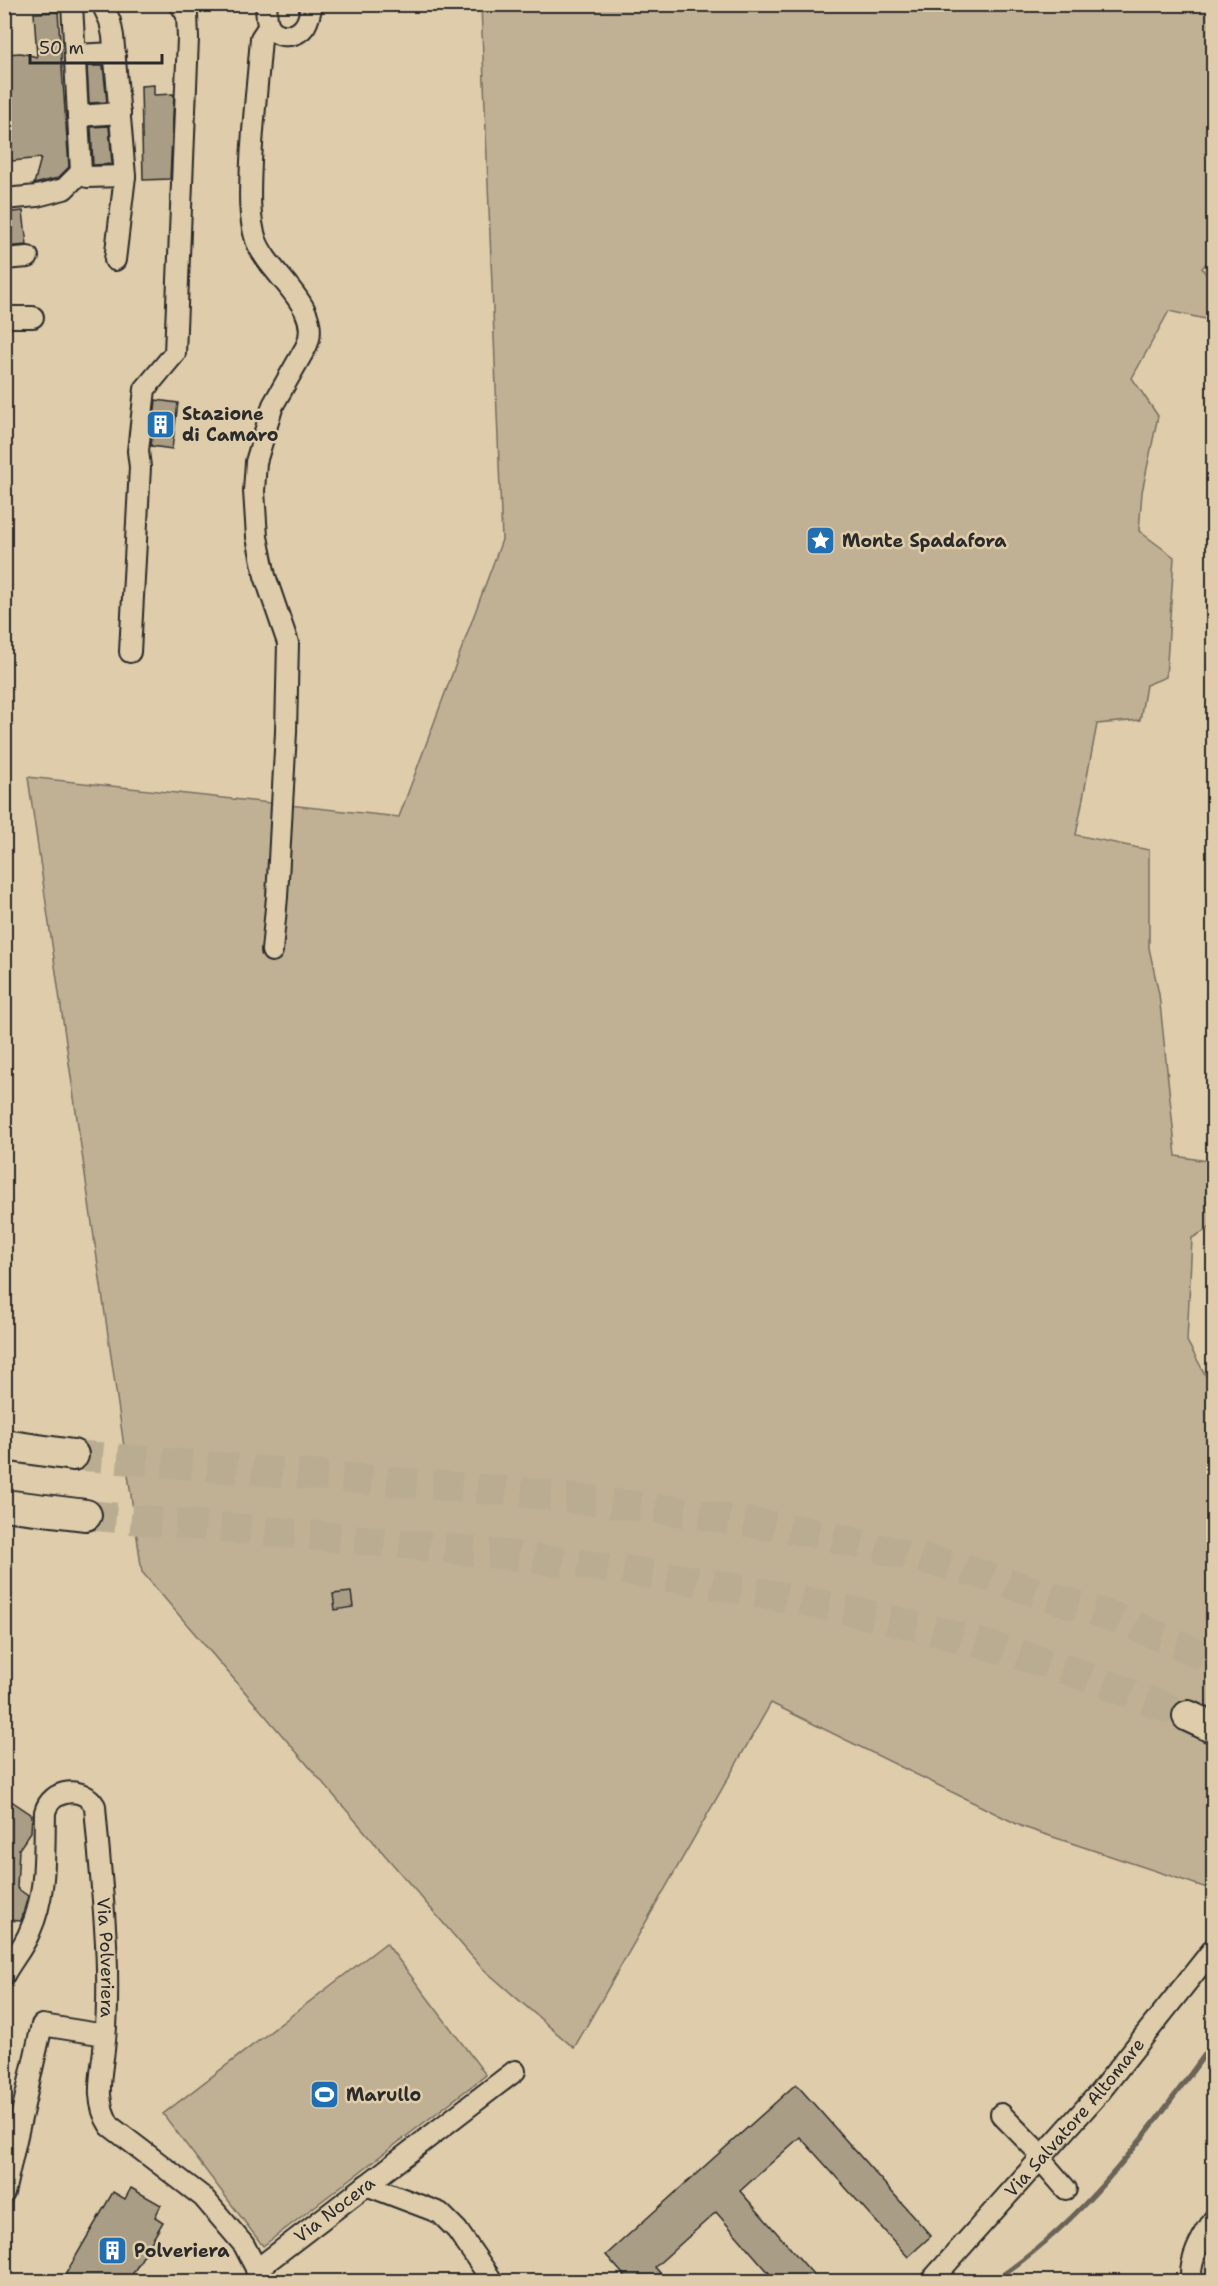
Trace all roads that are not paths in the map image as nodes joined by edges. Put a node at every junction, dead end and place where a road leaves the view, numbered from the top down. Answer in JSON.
{"nodes":[{"id":1,"x":72,"y":4,"type":"edge"},
{"id":2,"x":102,"y":4,"type":"edge"},
{"id":3,"x":180,"y":4,"type":"edge"},
{"id":4,"x":267,"y":4,"type":"edge"},
{"id":5,"x":312,"y":4,"type":"edge"},
{"id":6,"x":268,"y":26,"type":"junction"},
{"id":7,"x":115,"y":53,"type":"junction"},
{"id":8,"x":75,"y":55,"type":"junction"},
{"id":9,"x":120,"y":113,"type":"junction"},
{"id":10,"x":78,"y":116,"type":"junction"},
{"id":11,"x":81,"y":171,"type":"junction"},
{"id":12,"x":125,"y":176,"type":"junction"},
{"id":13,"x":4,"y":199,"type":"edge"},
{"id":14,"x":28,"y":257,"type":"dead end"},
{"id":15,"x":4,"y":259,"type":"edge"},
{"id":16,"x":115,"y":260,"type":"dead end"},
{"id":17,"x":4,"y":317,"type":"edge"},
{"id":18,"x":33,"y":317,"type":"dead end"},
{"id":19,"x":130,"y":652,"type":"dead end"},
{"id":20,"x":272,"y":951,"type":"dead end"},
{"id":21,"x":4,"y":1444,"type":"edge"},
{"id":22,"x":73,"y":1455,"type":"tunnel mouth"},
{"id":23,"x":4,"y":1505,"type":"edge"},
{"id":24,"x":86,"y":1515,"type":"tunnel mouth"},
{"id":25,"x":1214,"y":1948,"type":"edge"},
{"id":26,"x":4,"y":1976,"type":"edge"},
{"id":27,"x":105,"y":2035,"type":"junction"},
{"id":28,"x":515,"y":2071,"type":"dead end"},
{"id":29,"x":1001,"y":2114,"type":"dead end"},
{"id":30,"x":1041,"y":2158,"type":"junction"},
{"id":31,"x":366,"y":2186,"type":"junction"},
{"id":32,"x":1066,"y":2189,"type":"dead end"},
{"id":33,"x":4,"y":2193,"type":"edge"},
{"id":34,"x":1214,"y":2219,"type":"edge"},
{"id":35,"x":259,"y":2276,"type":"edge"},
{"id":36,"x":493,"y":2282,"type":"edge"},
{"id":37,"x":930,"y":2282,"type":"edge"},
{"id":38,"x":1191,"y":2282,"type":"edge"}],
"edges":[{"from":1,"to":8,"type":"street"},
{"from":2,"to":7,"type":"street"},
{"from":3,"to":19,"type":"street"},
{"from":4,"to":6,"type":"street"},
{"from":5,"to":6,"type":"street"},
{"from":6,"to":20,"type":"street"},
{"from":7,"to":8,"type":"street"},
{"from":7,"to":9,"type":"street"},
{"from":8,"to":10,"type":"street"},
{"from":9,"to":10,"type":"street"},
{"from":9,"to":12,"type":"street"},
{"from":10,"to":11,"type":"street"},
{"from":11,"to":12,"type":"street"},
{"from":11,"to":13,"type":"street"},
{"from":12,"to":16,"type":"street"},
{"from":14,"to":15,"type":"street"},
{"from":17,"to":18,"type":"street"},
{"from":21,"to":22,"type":"highway"},
{"from":23,"to":24,"type":"highway"},
{"from":25,"to":30,"type":"street","name":"Via Salvatore Altomare"},
{"from":26,"to":27,"type":"street","name":"Via Polveriera"},
{"from":27,"to":33,"type":"street"},
{"from":27,"to":35,"type":"street","name":"Via Polveriera"},
{"from":28,"to":31,"type":"street"},
{"from":29,"to":30,"type":"street"},
{"from":30,"to":32,"type":"street"},
{"from":30,"to":37,"type":"street","name":"Via Salvatore Altomare"},
{"from":31,"to":35,"type":"street","name":"Via Nocera"},
{"from":31,"to":36,"type":"street","name":"Via Nocera"},
{"from":34,"to":38,"type":"street"}]}
